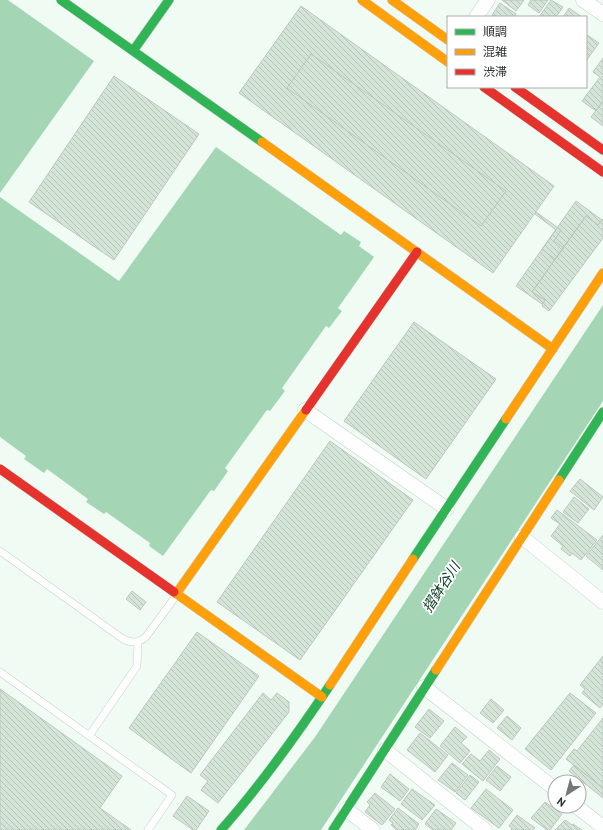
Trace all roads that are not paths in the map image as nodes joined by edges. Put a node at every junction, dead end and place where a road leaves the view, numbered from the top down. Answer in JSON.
{"nodes":[{"id":1,"x":61,"y":0,"type":"edge"},
{"id":2,"x":169,"y":0,"type":"edge"},
{"id":3,"x":362,"y":0,"type":"edge"},
{"id":4,"x":392,"y":0,"type":"edge"},
{"id":5,"x":488,"y":0,"type":"edge"},
{"id":6,"x":583,"y":0,"type":"edge"},
{"id":7,"x":603,"y":14,"type":"edge"},
{"id":8,"x":477,"y":16,"type":"edge"},
{"id":9,"x":447,"y":39,"type":"edge"},
{"id":10,"x":133,"y":51,"type":"junction"},
{"id":11,"x":447,"y":61,"type":"edge"},
{"id":12,"x":485,"y":88,"type":"edge"},
{"id":13,"x":516,"y":88,"type":"edge"},
{"id":14,"x":603,"y":150,"type":"edge"},
{"id":15,"x":603,"y":172,"type":"edge"},
{"id":16,"x":416,"y":252,"type":"junction"},
{"id":17,"x":603,"y":273,"type":"edge"},
{"id":18,"x":553,"y":349,"type":"junction"},
{"id":19,"x":305,"y":410,"type":"junction"},
{"id":20,"x":603,"y":412,"type":"edge"},
{"id":21,"x":0,"y":469,"type":"edge"},
{"id":22,"x":447,"y":509,"type":"junction"},
{"id":23,"x":522,"y":537,"type":"junction"},
{"id":24,"x":0,"y":551,"type":"edge"},
{"id":25,"x":176,"y":594,"type":"junction"},
{"id":26,"x":603,"y":602,"type":"edge"},
{"id":27,"x":138,"y":642,"type":"junction"},
{"id":28,"x":0,"y":672,"type":"edge"},
{"id":29,"x":424,"y":687,"type":"junction"},
{"id":30,"x":322,"y":697,"type":"junction"},
{"id":31,"x":89,"y":736,"type":"junction"},
{"id":32,"x":385,"y":750,"type":"junction"},
{"id":33,"x":547,"y":783,"type":"edge"},
{"id":34,"x":346,"y":809,"type":"junction"},
{"id":35,"x":586,"y":814,"type":"edge"},
{"id":36,"x":603,"y":827,"type":"edge"},
{"id":37,"x":148,"y":830,"type":"edge"},
{"id":38,"x":221,"y":830,"type":"edge"},
{"id":39,"x":333,"y":830,"type":"edge"},
{"id":40,"x":372,"y":830,"type":"edge"},
{"id":41,"x":485,"y":830,"type":"edge"}],
"edges":[{"from":1,"to":10,"type":"street"},
{"from":2,"to":10,"type":"street"},
{"from":3,"to":11,"type":"street"},
{"from":4,"to":9,"type":"street"},
{"from":5,"to":8,"type":"street"},
{"from":6,"to":7,"type":"street"},
{"from":10,"to":16,"type":"street"},
{"from":12,"to":15,"type":"street"},
{"from":13,"to":14,"type":"street"},
{"from":16,"to":18,"type":"street"},
{"from":16,"to":19,"type":"street"},
{"from":17,"to":18,"type":"street"},
{"from":18,"to":22,"type":"street"},
{"from":19,"to":22,"type":"street"},
{"from":19,"to":25,"type":"street"},
{"from":20,"to":23,"type":"street"},
{"from":21,"to":25,"type":"street"},
{"from":22,"to":30,"type":"street"},
{"from":23,"to":26,"type":"street"},
{"from":23,"to":29,"type":"street"},
{"from":24,"to":27,"type":"lane"},
{"from":25,"to":27,"type":"lane"},
{"from":25,"to":30,"type":"street"},
{"from":27,"to":31,"type":"lane"},
{"from":28,"to":31,"type":"lane"},
{"from":29,"to":32,"type":"street"},
{"from":29,"to":33,"type":"street"},
{"from":30,"to":38,"type":"street"},
{"from":31,"to":37,"type":"lane"},
{"from":32,"to":34,"type":"street"},
{"from":32,"to":41,"type":"street"},
{"from":34,"to":39,"type":"street"},
{"from":34,"to":40,"type":"street"},
{"from":35,"to":36,"type":"street"}]}
